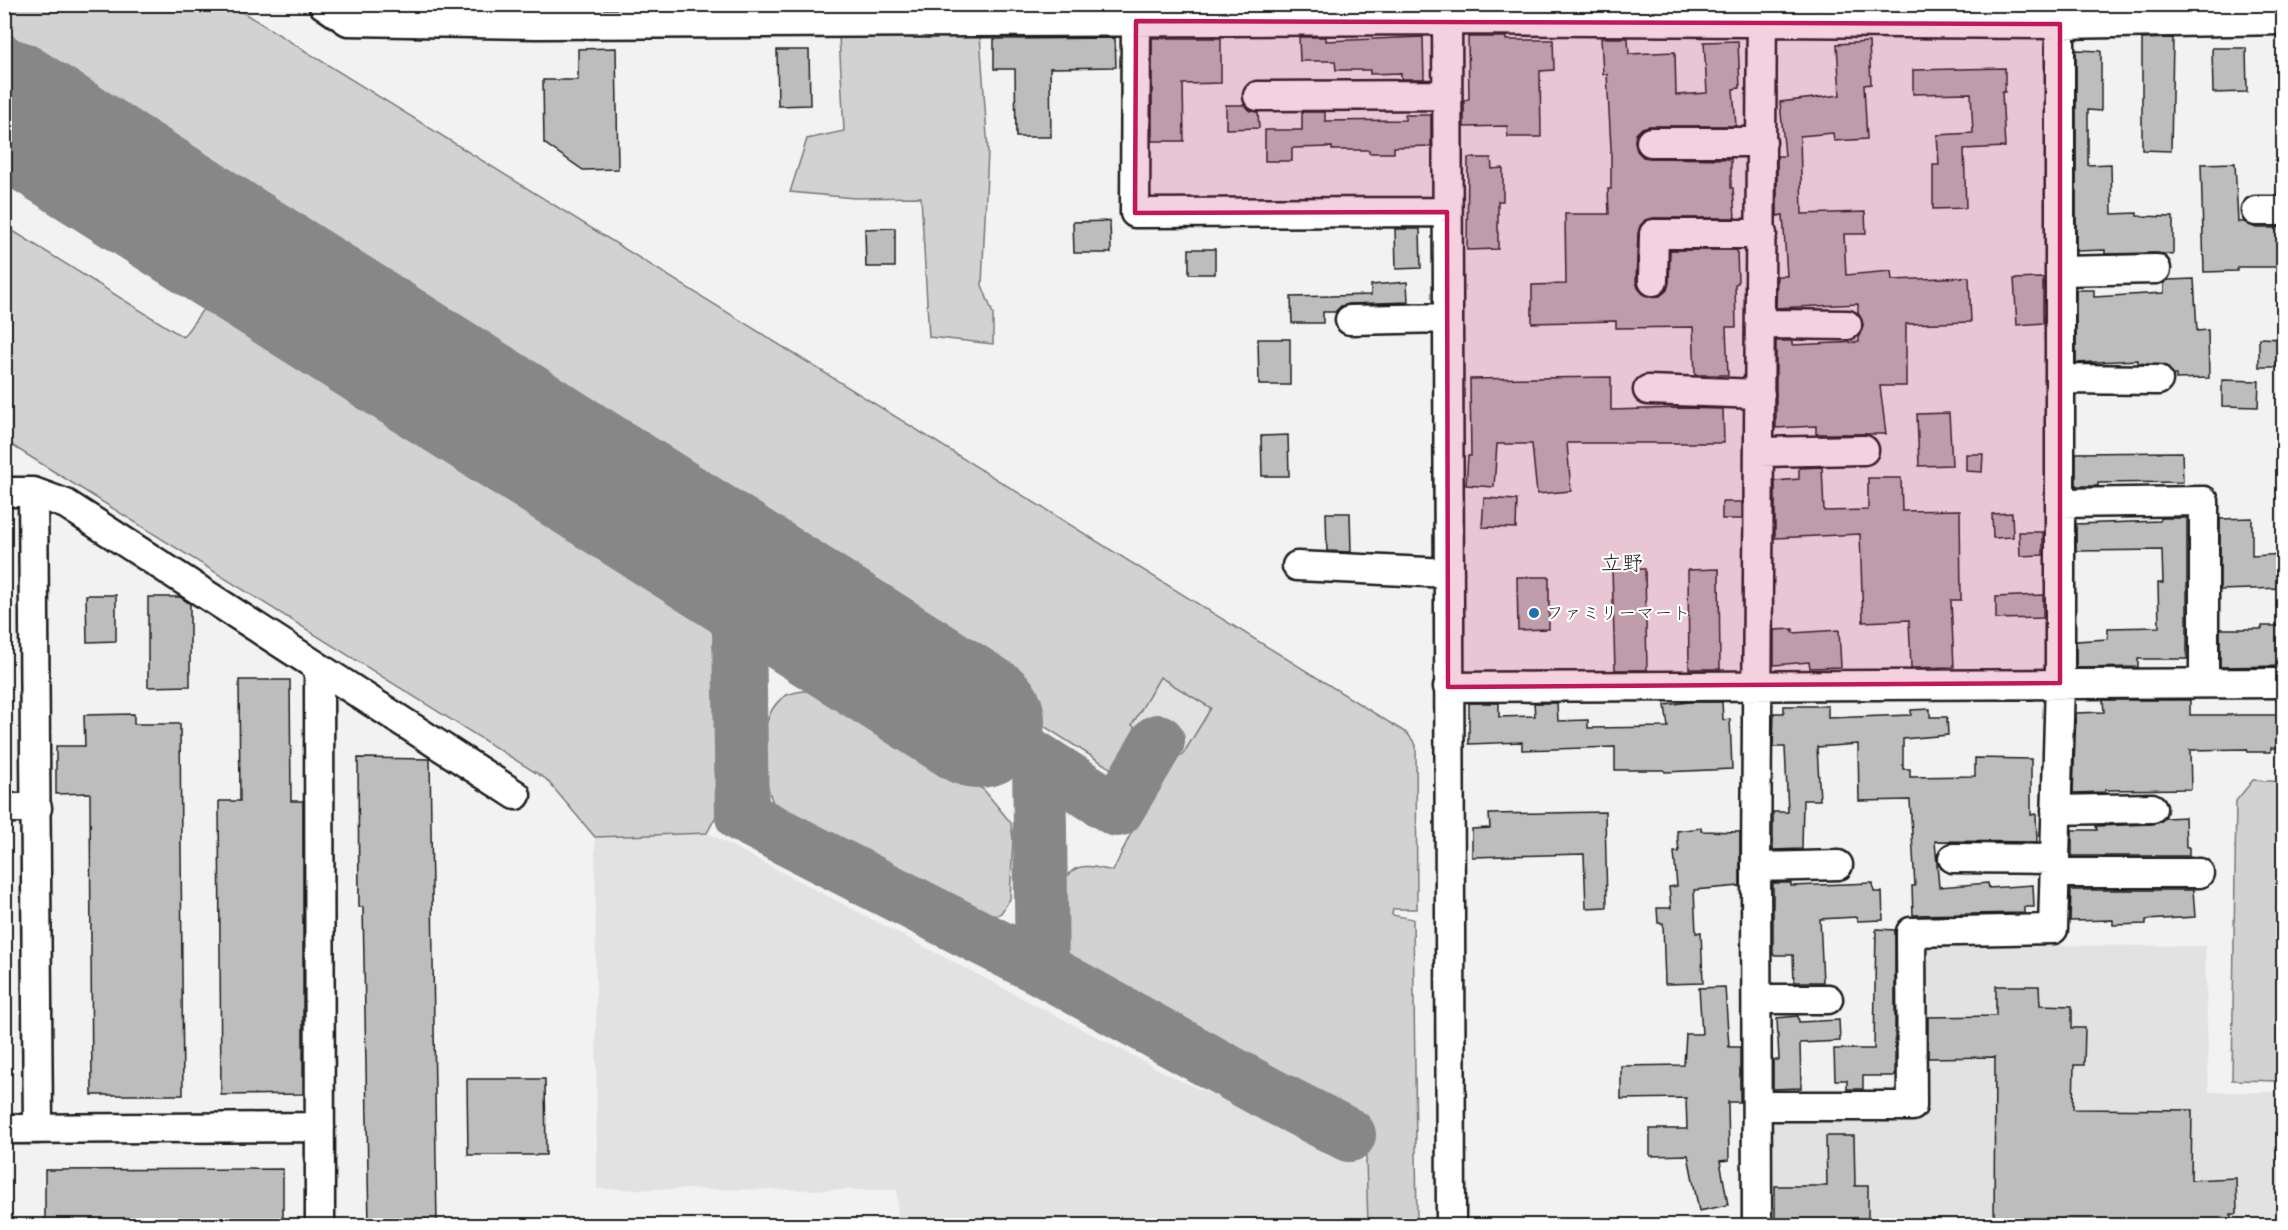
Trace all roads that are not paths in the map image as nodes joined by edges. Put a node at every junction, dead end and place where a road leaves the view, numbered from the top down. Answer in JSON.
{"nodes":[{"id":1,"x":323,"y":4,"type":"edge"},
{"id":2,"x":1447,"y":12,"type":"edge"},
{"id":3,"x":833,"y":13,"type":"edge"},
{"id":4,"x":1762,"y":13,"type":"edge"},
{"id":5,"x":2211,"y":13,"type":"edge"},
{"id":6,"x":537,"y":14,"type":"edge"},
{"id":7,"x":2060,"y":14,"type":"edge"},
{"id":8,"x":2283,"y":20,"type":"edge"},
{"id":9,"x":1136,"y":21,"type":"junction"},
{"id":10,"x":1447,"y":95,"type":"junction"},
{"id":11,"x":1258,"y":96,"type":"dead end"},
{"id":12,"x":1651,"y":142,"type":"dead end"},
{"id":13,"x":1762,"y":142,"type":"junction"},
{"id":14,"x":1447,"y":212,"type":"junction"},
{"id":15,"x":1761,"y":234,"type":"junction"},
{"id":16,"x":2156,"y":268,"type":"dead end"},
{"id":17,"x":2060,"y":271,"type":"junction"},
{"id":18,"x":1653,"y":281,"type":"dead end"},
{"id":19,"x":1447,"y":318,"type":"junction"},
{"id":20,"x":1350,"y":320,"type":"dead end"},
{"id":21,"x":1761,"y":324,"type":"junction"},
{"id":22,"x":1847,"y":325,"type":"dead end"},
{"id":23,"x":2060,"y":379,"type":"junction"},
{"id":24,"x":2158,"y":380,"type":"dead end"},
{"id":25,"x":1648,"y":390,"type":"dead end"},
{"id":26,"x":1760,"y":394,"type":"junction"},
{"id":27,"x":1864,"y":450,"type":"dead end"},
{"id":28,"x":1760,"y":452,"type":"junction"},
{"id":29,"x":4,"y":492,"type":"edge"},
{"id":30,"x":33,"y":492,"type":"junction"},
{"id":31,"x":2060,"y":503,"type":"junction"},
{"id":32,"x":1297,"y":566,"type":"dead end"},
{"id":33,"x":1449,"y":573,"type":"junction"},
{"id":34,"x":319,"y":668,"type":"junction"},
{"id":35,"x":2060,"y":683,"type":"junction"},
{"id":36,"x":2204,"y":683,"type":"junction"},
{"id":37,"x":2283,"y":683,"type":"edge"},
{"id":38,"x":1757,"y":686,"type":"junction"},
{"id":39,"x":1448,"y":687,"type":"junction"},
{"id":40,"x":516,"y":795,"type":"dead end"},
{"id":41,"x":4,"y":808,"type":"edge"},
{"id":42,"x":37,"y":808,"type":"junction"},
{"id":43,"x":2151,"y":808,"type":"dead end"},
{"id":44,"x":2056,"y":810,"type":"junction"},
{"id":45,"x":1953,"y":858,"type":"dead end"},
{"id":46,"x":1838,"y":865,"type":"dead end"},
{"id":47,"x":2055,"y":866,"type":"junction"},
{"id":48,"x":1756,"y":867,"type":"junction"},
{"id":49,"x":2199,"y":873,"type":"dead end"},
{"id":50,"x":1757,"y":999,"type":"junction"},
{"id":51,"x":1828,"y":999,"type":"dead end"},
{"id":52,"x":1758,"y":1106,"type":"junction"},
{"id":53,"x":320,"y":1127,"type":"junction"},
{"id":54,"x":4,"y":1129,"type":"edge"},
{"id":55,"x":38,"y":1129,"type":"junction"},
{"id":56,"x":320,"y":1226,"type":"edge"},
{"id":57,"x":1451,"y":1226,"type":"edge"},
{"id":58,"x":1757,"y":1226,"type":"edge"}],
"edges":[{"from":1,"to":6,"type":"street"},
{"from":2,"to":4,"type":"street"},
{"from":2,"to":9,"type":"street"},
{"from":2,"to":10,"type":"street"},
{"from":3,"to":6,"type":"street"},
{"from":3,"to":9,"type":"street"},
{"from":4,"to":7,"type":"street"},
{"from":4,"to":13,"type":"street"},
{"from":5,"to":7,"type":"street"},
{"from":5,"to":8,"type":"street"},
{"from":7,"to":17,"type":"street"},
{"from":9,"to":14,"type":"street"},
{"from":10,"to":11,"type":"street"},
{"from":10,"to":14,"type":"street"},
{"from":12,"to":13,"type":"street"},
{"from":13,"to":15,"type":"street"},
{"from":14,"to":19,"type":"street"},
{"from":15,"to":18,"type":"street"},
{"from":15,"to":21,"type":"street"},
{"from":16,"to":17,"type":"street"},
{"from":17,"to":23,"type":"street"},
{"from":19,"to":20,"type":"street"},
{"from":19,"to":33,"type":"street"},
{"from":21,"to":22,"type":"street"},
{"from":21,"to":26,"type":"street"},
{"from":23,"to":24,"type":"street"},
{"from":23,"to":31,"type":"street"},
{"from":25,"to":26,"type":"street"},
{"from":26,"to":28,"type":"street"},
{"from":27,"to":28,"type":"street"},
{"from":28,"to":38,"type":"street"},
{"from":29,"to":30,"type":"street"},
{"from":30,"to":34,"type":"street"},
{"from":30,"to":42,"type":"street"},
{"from":31,"to":35,"type":"street"},
{"from":31,"to":36,"type":"street"},
{"from":32,"to":33,"type":"street"},
{"from":33,"to":39,"type":"street"},
{"from":34,"to":40,"type":"street"},
{"from":34,"to":53,"type":"street"},
{"from":35,"to":36,"type":"street"},
{"from":35,"to":38,"type":"street"},
{"from":35,"to":44,"type":"street"},
{"from":36,"to":37,"type":"street"},
{"from":38,"to":39,"type":"street"},
{"from":38,"to":48,"type":"street"},
{"from":39,"to":57,"type":"street"},
{"from":41,"to":42,"type":"street"},
{"from":42,"to":55,"type":"street"},
{"from":43,"to":44,"type":"street"},
{"from":44,"to":47,"type":"street"},
{"from":45,"to":47,"type":"street"},
{"from":46,"to":48,"type":"street"},
{"from":47,"to":49,"type":"street"},
{"from":47,"to":52,"type":"street"},
{"from":48,"to":50,"type":"street"},
{"from":50,"to":51,"type":"street"},
{"from":50,"to":52,"type":"street"},
{"from":52,"to":58,"type":"street"},
{"from":53,"to":55,"type":"street"},
{"from":53,"to":56,"type":"street"},
{"from":54,"to":55,"type":"street"}]}
